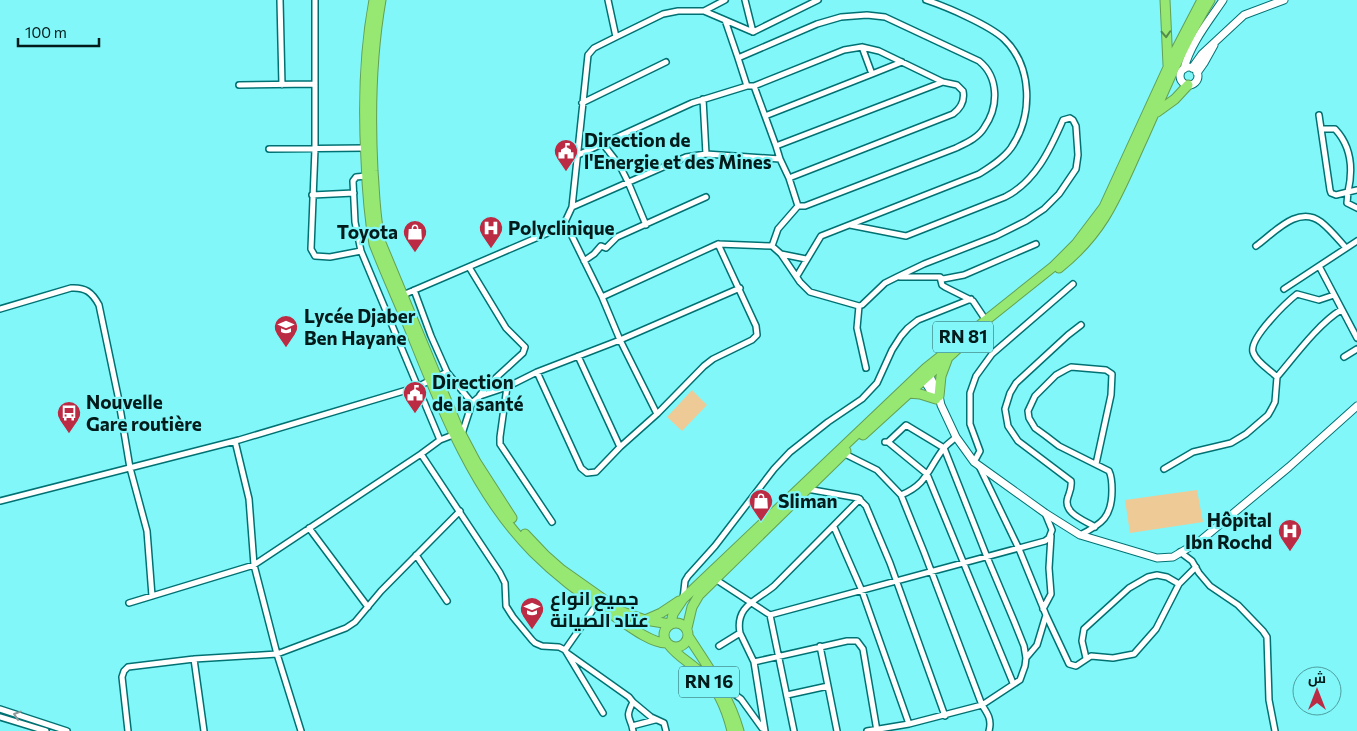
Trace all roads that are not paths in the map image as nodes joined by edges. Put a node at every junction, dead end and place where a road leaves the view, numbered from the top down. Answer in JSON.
{"nodes":[{"id":1,"x":280,"y":0,"type":"edge"},
{"id":2,"x":315,"y":0,"type":"edge"},
{"id":3,"x":374,"y":0,"type":"edge"},
{"id":4,"x":381,"y":0,"type":"edge"},
{"id":5,"x":608,"y":0,"type":"edge"},
{"id":6,"x":725,"y":0,"type":"edge"},
{"id":7,"x":745,"y":0,"type":"edge"},
{"id":8,"x":818,"y":0,"type":"edge"},
{"id":9,"x":926,"y":0,"type":"edge"},
{"id":10,"x":1165,"y":0,"type":"edge"},
{"id":11,"x":1202,"y":0,"type":"edge"},
{"id":12,"x":1210,"y":0,"type":"edge"},
{"id":13,"x":1223,"y":0,"type":"edge"},
{"id":14,"x":1284,"y":0,"type":"edge"},
{"id":15,"x":1200,"y":10,"type":"junction"},
{"id":16,"x":704,"y":11,"type":"junction"},
{"id":17,"x":725,"y":20,"type":"junction"},
{"id":18,"x":753,"y":32,"type":"junction"},
{"id":19,"x":616,"y":38,"type":"junction"},
{"id":20,"x":1198,"y":40,"type":"junction"},
{"id":21,"x":1216,"y":40,"type":"junction"},
{"id":22,"x":1210,"y":46,"type":"junction"},
{"id":23,"x":862,"y":47,"type":"junction"},
{"id":24,"x":738,"y":58,"type":"junction"},
{"id":25,"x":1180,"y":58,"type":"junction"},
{"id":26,"x":666,"y":62,"type":"dead end"},
{"id":27,"x":902,"y":62,"type":"junction"},
{"id":28,"x":1168,"y":67,"type":"junction"},
{"id":29,"x":1189,"y":69,"type":"junction"},
{"id":30,"x":872,"y":74,"type":"junction"},
{"id":31,"x":943,"y":82,"type":"junction"},
{"id":32,"x":315,"y":84,"type":"junction"},
{"id":33,"x":239,"y":85,"type":"dead end"},
{"id":34,"x":282,"y":85,"type":"junction"},
{"id":35,"x":1188,"y":85,"type":"junction"},
{"id":36,"x":751,"y":86,"type":"junction"},
{"id":37,"x":703,"y":99,"type":"junction"},
{"id":38,"x":582,"y":103,"type":"junction"},
{"id":39,"x":1155,"y":114,"type":"junction"},
{"id":40,"x":1319,"y":115,"type":"dead end"},
{"id":41,"x":765,"y":116,"type":"junction"},
{"id":42,"x":1321,"y":129,"type":"junction"},
{"id":43,"x":603,"y":144,"type":"junction"},
{"id":44,"x":776,"y":146,"type":"junction"},
{"id":45,"x":365,"y":148,"type":"junction"},
{"id":46,"x":269,"y":149,"type":"dead end"},
{"id":47,"x":315,"y":149,"type":"junction"},
{"id":48,"x":706,"y":154,"type":"junction"},
{"id":49,"x":578,"y":155,"type":"junction"},
{"id":50,"x":780,"y":158,"type":"junction"},
{"id":51,"x":366,"y":176,"type":"junction"},
{"id":52,"x":789,"y":178,"type":"junction"},
{"id":53,"x":628,"y":182,"type":"junction"},
{"id":54,"x":1357,"y":190,"type":"edge"},
{"id":55,"x":1348,"y":192,"type":"junction"},
{"id":56,"x":354,"y":193,"type":"junction"},
{"id":57,"x":312,"y":195,"type":"junction"},
{"id":58,"x":706,"y":197,"type":"dead end"},
{"id":59,"x":798,"y":206,"type":"junction"},
{"id":60,"x":572,"y":207,"type":"junction"},
{"id":61,"x":1357,"y":208,"type":"edge"},
{"id":62,"x":564,"y":222,"type":"junction"},
{"id":63,"x":646,"y":225,"type":"junction"},
{"id":64,"x":850,"y":225,"type":"junction"},
{"id":65,"x":1357,"y":241,"type":"edge"},
{"id":66,"x":718,"y":244,"type":"junction"},
{"id":67,"x":1036,"y":244,"type":"dead end"},
{"id":68,"x":772,"y":246,"type":"junction"},
{"id":69,"x":1256,"y":246,"type":"dead end"},
{"id":70,"x":1346,"y":248,"type":"junction"},
{"id":71,"x":361,"y":250,"type":"junction"},
{"id":72,"x":781,"y":254,"type":"junction"},
{"id":73,"x":806,"y":259,"type":"junction"},
{"id":74,"x":584,"y":261,"type":"junction"},
{"id":75,"x":1319,"y":266,"type":"junction"},
{"id":76,"x":469,"y":267,"type":"junction"},
{"id":77,"x":796,"y":276,"type":"junction"},
{"id":78,"x":940,"y":276,"type":"junction"},
{"id":79,"x":896,"y":277,"type":"junction"},
{"id":80,"x":1073,"y":284,"type":"dead end"},
{"id":81,"x":740,"y":288,"type":"junction"},
{"id":82,"x":1284,"y":289,"type":"dead end"},
{"id":83,"x":414,"y":290,"type":"junction"},
{"id":84,"x":403,"y":295,"type":"junction"},
{"id":85,"x":1334,"y":295,"type":"junction"},
{"id":86,"x":602,"y":297,"type":"junction"},
{"id":87,"x":971,"y":299,"type":"junction"},
{"id":88,"x":859,"y":306,"type":"junction"},
{"id":89,"x":0,"y":309,"type":"edge"},
{"id":90,"x":1341,"y":310,"type":"junction"},
{"id":91,"x":985,"y":319,"type":"junction"},
{"id":92,"x":1081,"y":326,"type":"dead end"},
{"id":93,"x":1357,"y":338,"type":"edge"},
{"id":94,"x":620,"y":340,"type":"junction"},
{"id":95,"x":1357,"y":350,"type":"edge"},
{"id":96,"x":578,"y":356,"type":"junction"},
{"id":97,"x":949,"y":356,"type":"junction"},
{"id":98,"x":1344,"y":357,"type":"dead end"},
{"id":99,"x":866,"y":368,"type":"dead end"},
{"id":100,"x":447,"y":372,"type":"junction"},
{"id":101,"x":536,"y":372,"type":"junction"},
{"id":102,"x":925,"y":374,"type":"junction"},
{"id":103,"x":1277,"y":377,"type":"junction"},
{"id":104,"x":434,"y":379,"type":"junction"},
{"id":105,"x":417,"y":387,"type":"junction"},
{"id":106,"x":507,"y":387,"type":"junction"},
{"id":107,"x":908,"y":393,"type":"junction"},
{"id":108,"x":480,"y":396,"type":"junction"},
{"id":109,"x":939,"y":400,"type":"junction"},
{"id":110,"x":472,"y":403,"type":"junction"},
{"id":111,"x":1357,"y":406,"type":"edge"},
{"id":112,"x":657,"y":414,"type":"junction"},
{"id":113,"x":458,"y":435,"type":"junction"},
{"id":114,"x":956,"y":437,"type":"junction"},
{"id":115,"x":440,"y":440,"type":"junction"},
{"id":116,"x":235,"y":441,"type":"junction"},
{"id":117,"x":620,"y":447,"type":"junction"},
{"id":118,"x":944,"y":448,"type":"junction"},
{"id":119,"x":843,"y":453,"type":"junction"},
{"id":120,"x":421,"y":454,"type":"junction"},
{"id":121,"x":974,"y":462,"type":"junction"},
{"id":122,"x":1096,"y":464,"type":"junction"},
{"id":123,"x":130,"y":468,"type":"junction"},
{"id":124,"x":980,"y":468,"type":"junction"},
{"id":125,"x":1164,"y":469,"type":"dead end"},
{"id":126,"x":927,"y":474,"type":"junction"},
{"id":127,"x":807,"y":489,"type":"junction"},
{"id":128,"x":901,"y":495,"type":"junction"},
{"id":129,"x":860,"y":499,"type":"junction"},
{"id":130,"x":0,"y":501,"type":"edge"},
{"id":131,"x":460,"y":511,"type":"junction"},
{"id":132,"x":1045,"y":513,"type":"junction"},
{"id":133,"x":552,"y":522,"type":"dead end"},
{"id":134,"x":834,"y":527,"type":"junction"},
{"id":135,"x":1095,"y":527,"type":"junction"},
{"id":136,"x":309,"y":528,"type":"junction"},
{"id":137,"x":1052,"y":530,"type":"junction"},
{"id":138,"x":1080,"y":534,"type":"junction"},
{"id":139,"x":1019,"y":549,"type":"junction"},
{"id":140,"x":1180,"y":552,"type":"junction"},
{"id":141,"x":416,"y":555,"type":"junction"},
{"id":142,"x":987,"y":557,"type":"junction"},
{"id":143,"x":963,"y":564,"type":"junction"},
{"id":144,"x":254,"y":565,"type":"junction"},
{"id":145,"x":1196,"y":567,"type":"junction"},
{"id":146,"x":931,"y":573,"type":"junction"},
{"id":147,"x":715,"y":579,"type":"junction"},
{"id":148,"x":897,"y":582,"type":"junction"},
{"id":149,"x":1179,"y":584,"type":"junction"},
{"id":150,"x":862,"y":591,"type":"junction"},
{"id":151,"x":152,"y":596,"type":"junction"},
{"id":152,"x":684,"y":598,"type":"junction"},
{"id":153,"x":447,"y":601,"type":"dead end"},
{"id":154,"x":750,"y":602,"type":"junction"},
{"id":155,"x":129,"y":604,"type":"dead end"},
{"id":156,"x":596,"y":604,"type":"junction"},
{"id":157,"x":368,"y":607,"type":"junction"},
{"id":158,"x":1043,"y":609,"type":"junction"},
{"id":159,"x":770,"y":615,"type":"junction"},
{"id":160,"x":1046,"y":615,"type":"junction"},
{"id":161,"x":645,"y":620,"type":"junction"},
{"id":162,"x":670,"y":624,"type":"junction"},
{"id":163,"x":688,"y":632,"type":"junction"},
{"id":164,"x":740,"y":634,"type":"junction"},
{"id":165,"x":668,"y":644,"type":"junction"},
{"id":166,"x":719,"y":646,"type":"dead end"},
{"id":167,"x":820,"y":646,"type":"junction"},
{"id":168,"x":565,"y":651,"type":"junction"},
{"id":169,"x":277,"y":654,"type":"junction"},
{"id":170,"x":779,"y":655,"type":"junction"},
{"id":171,"x":194,"y":658,"type":"junction"},
{"id":172,"x":1026,"y":658,"type":"junction"},
{"id":173,"x":1086,"y":658,"type":"junction"},
{"id":174,"x":754,"y":662,"type":"junction"},
{"id":175,"x":710,"y":683,"type":"junction"},
{"id":176,"x":720,"y":683,"type":"junction"},
{"id":177,"x":1013,"y":684,"type":"junction"},
{"id":178,"x":828,"y":686,"type":"junction"},
{"id":179,"x":787,"y":695,"type":"junction"},
{"id":180,"x":633,"y":702,"type":"junction"},
{"id":181,"x":982,"y":705,"type":"junction"},
{"id":182,"x":0,"y":709,"type":"edge"},
{"id":183,"x":603,"y":713,"type":"dead end"},
{"id":184,"x":945,"y":716,"type":"junction"},
{"id":185,"x":0,"y":717,"type":"edge"},
{"id":186,"x":655,"y":720,"type":"junction"},
{"id":187,"x":909,"y":724,"type":"junction"},
{"id":188,"x":633,"y":729,"type":"edge"},
{"id":189,"x":877,"y":730,"type":"edge"},
{"id":190,"x":46,"y":731,"type":"edge"},
{"id":191,"x":67,"y":731,"type":"edge"},
{"id":192,"x":128,"y":731,"type":"edge"},
{"id":193,"x":204,"y":731,"type":"edge"},
{"id":194,"x":301,"y":731,"type":"edge"},
{"id":195,"x":666,"y":731,"type":"edge"},
{"id":196,"x":732,"y":731,"type":"edge"},
{"id":197,"x":739,"y":731,"type":"edge"},
{"id":198,"x":764,"y":731,"type":"edge"},
{"id":199,"x":794,"y":731,"type":"edge"},
{"id":200,"x":837,"y":731,"type":"edge"},
{"id":201,"x":867,"y":731,"type":"edge"},
{"id":202,"x":989,"y":731,"type":"edge"},
{"id":203,"x":1275,"y":731,"type":"edge"}],
"edges":[{"from":1,"to":34,"type":"street"},
{"from":2,"to":32,"type":"street"},
{"from":3,"to":45,"type":"highway","number":"RN 16"},
{"from":4,"to":84,"type":"highway","number":"RN 16"},
{"from":5,"to":19,"type":"street"},
{"from":6,"to":16,"type":"street"},
{"from":7,"to":18,"type":"street"},
{"from":8,"to":18,"type":"street"},
{"from":9,"to":64,"type":"street"},
{"from":10,"to":28,"type":"highway","one_way":true},
{"from":11,"to":15,"type":"highway","number":"RN 81"},
{"from":12,"to":15,"type":"highway","number":"RN 81"},
{"from":13,"to":20,"type":"street"},
{"from":14,"to":21,"type":"street"},
{"from":15,"to":25,"type":"highway","number":"RN 81"},
{"from":15,"to":28,"type":"highway","number":"RN 81"},
{"from":16,"to":17,"type":"street"},
{"from":16,"to":19,"type":"street"},
{"from":17,"to":18,"type":"street"},
{"from":17,"to":24,"type":"street"},
{"from":19,"to":38,"type":"street"},
{"from":20,"to":22,"type":"street"},
{"from":20,"to":29,"type":"street"},
{"from":21,"to":22,"type":"street"},
{"from":21,"to":29,"type":"street"},
{"from":22,"to":29,"type":"street"},
{"from":23,"to":27,"type":"street"},
{"from":23,"to":30,"type":"street"},
{"from":23,"to":36,"type":"street"},
{"from":24,"to":36,"type":"street"},
{"from":24,"to":59,"type":"street"},
{"from":25,"to":29,"type":"highway"},
{"from":25,"to":39,"type":"highway","number":"RN 81"},
{"from":26,"to":38,"type":"street"},
{"from":27,"to":30,"type":"street"},
{"from":27,"to":31,"type":"street"},
{"from":28,"to":91,"type":"highway","number":"RN 81"},
{"from":29,"to":35,"type":"street"},
{"from":29,"to":35,"type":"street"},
{"from":30,"to":41,"type":"street"},
{"from":31,"to":44,"type":"street"},
{"from":31,"to":52,"type":"street"},
{"from":32,"to":34,"type":"street"},
{"from":32,"to":47,"type":"street"},
{"from":33,"to":34,"type":"street"},
{"from":35,"to":39,"type":"highway"},
{"from":36,"to":37,"type":"street"},
{"from":36,"to":41,"type":"street"},
{"from":37,"to":43,"type":"street"},
{"from":37,"to":48,"type":"street"},
{"from":38,"to":49,"type":"street"},
{"from":39,"to":97,"type":"highway","number":"RN 81"},
{"from":40,"to":42,"type":"street"},
{"from":41,"to":44,"type":"street"},
{"from":42,"to":55,"type":"street"},
{"from":42,"to":55,"type":"street"},
{"from":43,"to":49,"type":"street"},
{"from":43,"to":53,"type":"street"},
{"from":44,"to":50,"type":"street"},
{"from":45,"to":47,"type":"street"},
{"from":45,"to":51,"type":"highway","number":"RN 16"},
{"from":46,"to":47,"type":"street"},
{"from":47,"to":57,"type":"street"},
{"from":48,"to":50,"type":"street"},
{"from":48,"to":53,"type":"street"},
{"from":49,"to":60,"type":"street"},
{"from":50,"to":52,"type":"street"},
{"from":51,"to":56,"type":"street"},
{"from":51,"to":104,"type":"highway","number":"RN 16"},
{"from":52,"to":59,"type":"street"},
{"from":53,"to":60,"type":"street"},
{"from":53,"to":63,"type":"street"},
{"from":54,"to":55,"type":"street"},
{"from":55,"to":61,"type":"street"},
{"from":56,"to":57,"type":"street"},
{"from":56,"to":71,"type":"street"},
{"from":57,"to":71,"type":"street"},
{"from":58,"to":63,"type":"street"},
{"from":59,"to":68,"type":"street"},
{"from":60,"to":62,"type":"street"},
{"from":62,"to":74,"type":"street"},
{"from":62,"to":76,"type":"street"},
{"from":63,"to":74,"type":"street"},
{"from":64,"to":73,"type":"street"},
{"from":64,"to":79,"type":"street"},
{"from":65,"to":70,"type":"street"},
{"from":66,"to":68,"type":"street"},
{"from":66,"to":81,"type":"street"},
{"from":66,"to":86,"type":"street"},
{"from":67,"to":78,"type":"street"},
{"from":68,"to":72,"type":"street"},
{"from":69,"to":70,"type":"street"},
{"from":70,"to":75,"type":"street"},
{"from":71,"to":105,"type":"street"},
{"from":72,"to":73,"type":"street"},
{"from":72,"to":77,"type":"street"},
{"from":73,"to":77,"type":"street"},
{"from":74,"to":86,"type":"street"},
{"from":75,"to":82,"type":"street"},
{"from":75,"to":85,"type":"street"},
{"from":76,"to":83,"type":"street"},
{"from":76,"to":108,"type":"street"},
{"from":77,"to":88,"type":"street"},
{"from":78,"to":79,"type":"street"},
{"from":78,"to":87,"type":"street"},
{"from":79,"to":88,"type":"street"},
{"from":80,"to":121,"type":"street"},
{"from":81,"to":94,"type":"street"},
{"from":81,"to":112,"type":"street"},
{"from":83,"to":84,"type":"street"},
{"from":83,"to":100,"type":"street"},
{"from":84,"to":104,"type":"highway","number":"RN 16"},
{"from":85,"to":90,"type":"street"},
{"from":85,"to":103,"type":"street"},
{"from":86,"to":94,"type":"street"},
{"from":87,"to":91,"type":"street"},
{"from":87,"to":152,"type":"street"},
{"from":88,"to":99,"type":"street"},
{"from":89,"to":123,"type":"street"},
{"from":90,"to":93,"type":"street"},
{"from":90,"to":103,"type":"street"},
{"from":91,"to":102,"type":"highway","number":"RN 81"},
{"from":92,"to":135,"type":"street"},
{"from":94,"to":96,"type":"street"},
{"from":94,"to":112,"type":"street"},
{"from":95,"to":98,"type":"street"},
{"from":96,"to":101,"type":"street"},
{"from":96,"to":117,"type":"street"},
{"from":97,"to":102,"type":"highway","number":"RN 81"},
{"from":97,"to":109,"type":"highway"},
{"from":100,"to":104,"type":"street"},
{"from":100,"to":110,"type":"street"},
{"from":101,"to":106,"type":"street"},
{"from":101,"to":117,"type":"street"},
{"from":102,"to":107,"type":"highway","number":"RN 81"},
{"from":102,"to":109,"type":"street"},
{"from":102,"to":152,"type":"highway","number":"RN 81"},
{"from":103,"to":125,"type":"street"},
{"from":104,"to":105,"type":"street"},
{"from":104,"to":113,"type":"highway","number":"RN 16"},
{"from":105,"to":115,"type":"street"},
{"from":105,"to":116,"type":"street"},
{"from":106,"to":108,"type":"street"},
{"from":106,"to":133,"type":"street"},
{"from":107,"to":109,"type":"highway"},
{"from":107,"to":119,"type":"highway","number":"RN 81"},
{"from":108,"to":110,"type":"street"},
{"from":109,"to":114,"type":"street"},
{"from":110,"to":113,"type":"street"},
{"from":111,"to":140,"type":"street"},
{"from":112,"to":117,"type":"street"},
{"from":113,"to":115,"type":"street"},
{"from":113,"to":156,"type":"highway","number":"RN 16"},
{"from":113,"to":161,"type":"highway","number":"RN 16"},
{"from":114,"to":118,"type":"street"},
{"from":114,"to":121,"type":"street"},
{"from":115,"to":120,"type":"street"},
{"from":116,"to":123,"type":"street"},
{"from":116,"to":144,"type":"street"},
{"from":118,"to":126,"type":"street"},
{"from":118,"to":126,"type":"street"},
{"from":118,"to":142,"type":"street"},
{"from":119,"to":127,"type":"highway","number":"RN 81"},
{"from":119,"to":128,"type":"street"},
{"from":120,"to":131,"type":"street"},
{"from":120,"to":136,"type":"street"},
{"from":121,"to":124,"type":"street"},
{"from":122,"to":122,"type":"street"},
{"from":122,"to":135,"type":"street"},
{"from":123,"to":130,"type":"street"},
{"from":123,"to":151,"type":"street"},
{"from":124,"to":132,"type":"street"},
{"from":124,"to":139,"type":"street"},
{"from":126,"to":128,"type":"street"},
{"from":126,"to":143,"type":"street"},
{"from":127,"to":129,"type":"street"},
{"from":127,"to":147,"type":"highway","number":"RN 81"},
{"from":128,"to":146,"type":"street"},
{"from":129,"to":134,"type":"street"},
{"from":129,"to":148,"type":"street"},
{"from":131,"to":141,"type":"street"},
{"from":131,"to":168,"type":"street"},
{"from":132,"to":137,"type":"street"},
{"from":132,"to":138,"type":"street"},
{"from":134,"to":150,"type":"street"},
{"from":134,"to":154,"type":"street"},
{"from":135,"to":138,"type":"street"},
{"from":136,"to":144,"type":"street"},
{"from":136,"to":157,"type":"street"},
{"from":137,"to":139,"type":"street"},
{"from":137,"to":158,"type":"street"},
{"from":138,"to":140,"type":"street"},
{"from":139,"to":142,"type":"street"},
{"from":139,"to":158,"type":"street"},
{"from":140,"to":145,"type":"street"},
{"from":141,"to":153,"type":"street"},
{"from":141,"to":157,"type":"street"},
{"from":142,"to":143,"type":"street"},
{"from":142,"to":172,"type":"street"},
{"from":143,"to":146,"type":"street"},
{"from":143,"to":177,"type":"street"},
{"from":144,"to":151,"type":"street"},
{"from":144,"to":169,"type":"street"},
{"from":145,"to":149,"type":"street"},
{"from":145,"to":203,"type":"street"},
{"from":146,"to":148,"type":"street"},
{"from":146,"to":181,"type":"street"},
{"from":147,"to":154,"type":"street"},
{"from":147,"to":163,"type":"highway","number":"RN 81"},
{"from":148,"to":150,"type":"street"},
{"from":148,"to":184,"type":"street"},
{"from":149,"to":173,"type":"street"},
{"from":149,"to":173,"type":"street"},
{"from":150,"to":159,"type":"street"},
{"from":150,"to":187,"type":"street"},
{"from":151,"to":155,"type":"street"},
{"from":152,"to":161,"type":"highway"},
{"from":152,"to":162,"type":"highway","number":"RN 81"},
{"from":154,"to":159,"type":"street"},
{"from":154,"to":164,"type":"street"},
{"from":156,"to":165,"type":"highway","number":"RN 16"},
{"from":156,"to":168,"type":"street"},
{"from":157,"to":169,"type":"street"},
{"from":158,"to":160,"type":"street"},
{"from":159,"to":170,"type":"street"},
{"from":160,"to":172,"type":"street"},
{"from":160,"to":173,"type":"street"},
{"from":161,"to":162,"type":"highway","number":"RN 16"},
{"from":162,"to":163,"type":"highway"},
{"from":162,"to":165,"type":"highway"},
{"from":163,"to":165,"type":"highway"},
{"from":163,"to":176,"type":"highway","number":"RN 16"},
{"from":164,"to":166,"type":"street"},
{"from":164,"to":174,"type":"street"},
{"from":165,"to":175,"type":"highway","number":"RN 16"},
{"from":167,"to":170,"type":"street"},
{"from":167,"to":178,"type":"street"},
{"from":167,"to":189,"type":"street"},
{"from":168,"to":180,"type":"street"},
{"from":168,"to":183,"type":"street"},
{"from":169,"to":171,"type":"street"},
{"from":169,"to":194,"type":"street"},
{"from":170,"to":174,"type":"street"},
{"from":170,"to":179,"type":"street"},
{"from":171,"to":192,"type":"street"},
{"from":171,"to":193,"type":"street"},
{"from":172,"to":177,"type":"street"},
{"from":174,"to":198,"type":"street"},
{"from":175,"to":176,"type":"street"},
{"from":175,"to":196,"type":"highway","number":"RN 16"},
{"from":176,"to":197,"type":"highway","number":"RN 16"},
{"from":176,"to":198,"type":"street"},
{"from":177,"to":181,"type":"street"},
{"from":178,"to":179,"type":"street"},
{"from":178,"to":200,"type":"street"},
{"from":179,"to":199,"type":"street"},
{"from":180,"to":186,"type":"street"},
{"from":180,"to":188,"type":"street"},
{"from":181,"to":184,"type":"street"},
{"from":181,"to":202,"type":"street"},
{"from":191,"to":182,"type":"street","one_way":true},
{"from":184,"to":187,"type":"street"},
{"from":185,"to":190,"type":"street"},
{"from":186,"to":188,"type":"street"},
{"from":186,"to":195,"type":"street"},
{"from":187,"to":189,"type":"street"},
{"from":189,"to":201,"type":"street"}]}
